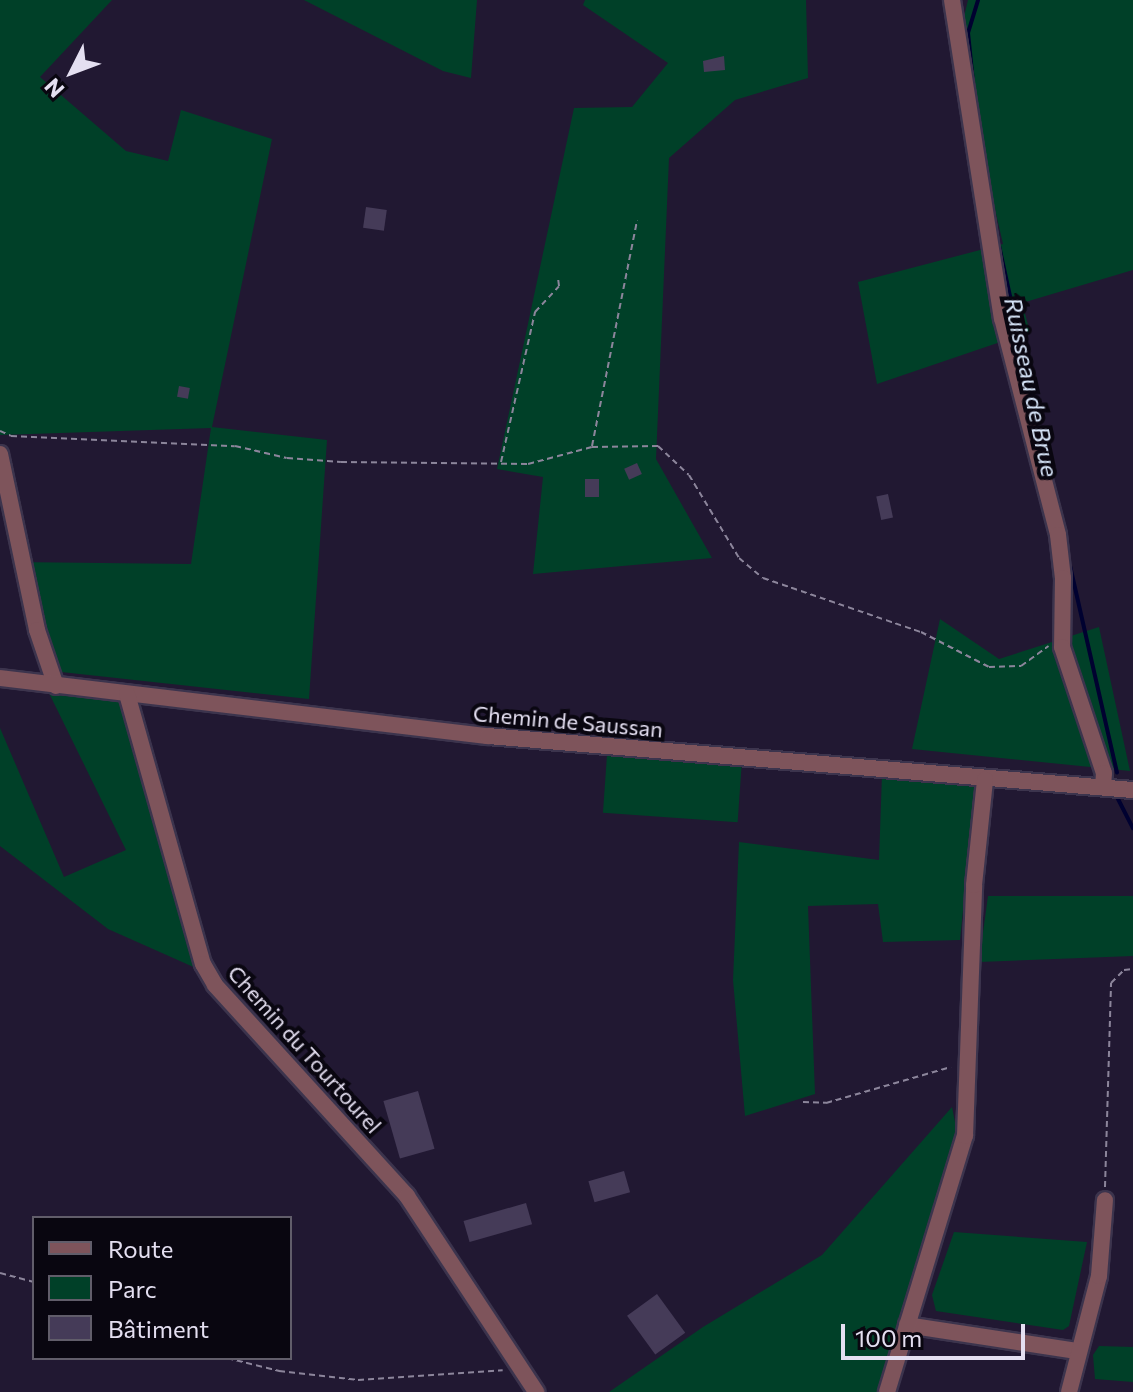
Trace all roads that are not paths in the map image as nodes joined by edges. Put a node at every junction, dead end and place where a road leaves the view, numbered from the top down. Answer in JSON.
{"nodes":[{"id":1,"x":952,"y":0,"type":"edge"},
{"id":2,"x":0,"y":454,"type":"edge"},
{"id":3,"x":0,"y":678,"type":"edge"},
{"id":4,"x":56,"y":686,"type":"junction"},
{"id":5,"x":127,"y":694,"type":"junction"},
{"id":6,"x":985,"y":780,"type":"junction"},
{"id":7,"x":1103,"y":786,"type":"junction"},
{"id":8,"x":1133,"y":790,"type":"edge"},
{"id":9,"x":1105,"y":1200,"type":"road end"},
{"id":10,"x":907,"y":1325,"type":"junction"},
{"id":11,"x":1077,"y":1351,"type":"junction"},
{"id":12,"x":536,"y":1392,"type":"edge"},
{"id":13,"x":887,"y":1392,"type":"edge"},
{"id":14,"x":1069,"y":1392,"type":"edge"}],
"edges":[{"from":1,"to":7,"type":"street"},
{"from":2,"to":4,"type":"street"},
{"from":3,"to":4,"type":"street","name":"Chemin de Saussan"},
{"from":4,"to":5,"type":"street","name":"Chemin de Saussan"},
{"from":5,"to":6,"type":"street","name":"Chemin de Saussan"},
{"from":5,"to":12,"type":"street","name":"Chemin du Tourtourel"},
{"from":6,"to":7,"type":"street","name":"Chemin de Saussan"},
{"from":6,"to":10,"type":"street"},
{"from":7,"to":8,"type":"street","name":"Chemin de Saussan"},
{"from":9,"to":11,"type":"street"},
{"from":10,"to":11,"type":"street"},
{"from":10,"to":13,"type":"street"},
{"from":11,"to":14,"type":"street"}]}
